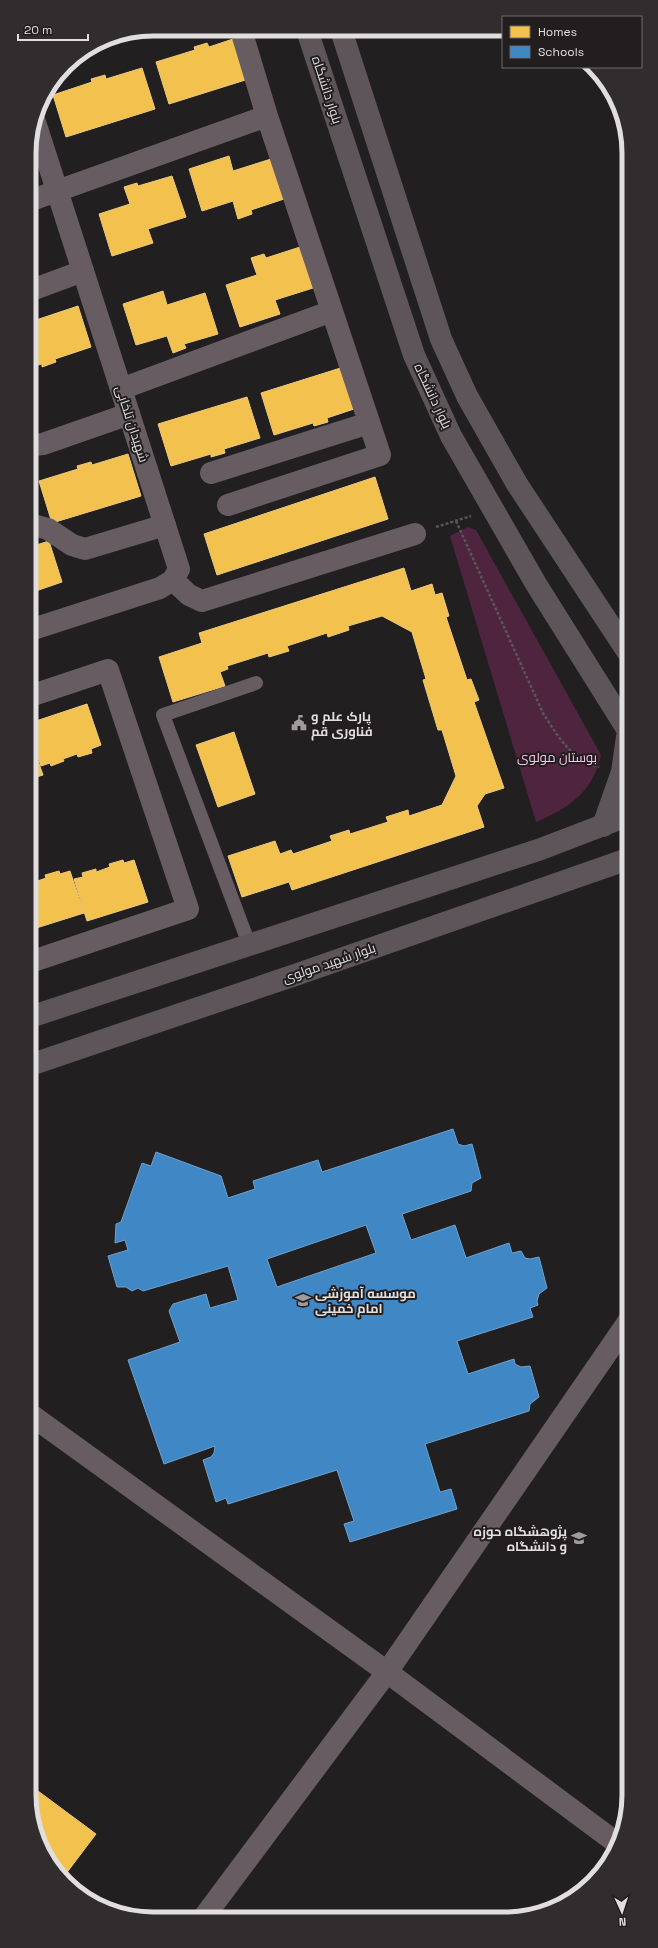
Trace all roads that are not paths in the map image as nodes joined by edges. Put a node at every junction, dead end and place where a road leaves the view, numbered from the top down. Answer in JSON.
{"nodes":[{"id":1,"x":243,"y":36,"type":"edge"},
{"id":2,"x":309,"y":36,"type":"edge"},
{"id":3,"x":343,"y":36,"type":"edge"},
{"id":4,"x":267,"y":116,"type":"junction"},
{"id":5,"x":38,"y":131,"type":"edge"},
{"id":6,"x":57,"y":192,"type":"junction"},
{"id":7,"x":36,"y":198,"type":"edge"},
{"id":8,"x":83,"y":271,"type":"junction"},
{"id":9,"x":36,"y":289,"type":"edge"},
{"id":10,"x":332,"y":311,"type":"junction"},
{"id":11,"x":121,"y":389,"type":"junction"},
{"id":12,"x":129,"y":414,"type":"junction"},
{"id":13,"x":369,"y":423,"type":"junction"},
{"id":14,"x":36,"y":445,"type":"edge"},
{"id":15,"x":211,"y":473,"type":"dead end"},
{"id":16,"x":228,"y":505,"type":"dead end"},
{"id":17,"x":165,"y":525,"type":"junction"},
{"id":18,"x":36,"y":526,"type":"edge"},
{"id":19,"x":415,"y":534,"type":"road end"},
{"id":20,"x":173,"y":580,"type":"junction"},
{"id":21,"x":36,"y":628,"type":"edge"},
{"id":22,"x":622,"y":643,"type":"edge"},
{"id":23,"x":256,"y":683,"type":"dead end"},
{"id":24,"x":36,"y":694,"type":"edge"},
{"id":25,"x":622,"y":721,"type":"edge"},
{"id":26,"x":622,"y":772,"type":"edge"},
{"id":27,"x":622,"y":819,"type":"edge"},
{"id":28,"x":604,"y":826,"type":"junction"},
{"id":29,"x":622,"y":861,"type":"edge"},
{"id":30,"x":602,"y":869,"type":"junction"},
{"id":31,"x":622,"y":870,"type":"edge"},
{"id":32,"x":249,"y":944,"type":"junction"},
{"id":33,"x":36,"y":960,"type":"edge"},
{"id":34,"x":36,"y":1015,"type":"edge"},
{"id":35,"x":36,"y":1063,"type":"edge"},
{"id":36,"x":622,"y":1331,"type":"edge"},
{"id":37,"x":36,"y":1419,"type":"edge"},
{"id":38,"x":387,"y":1672,"type":"junction"},
{"id":39,"x":613,"y":1840,"type":"edge"},
{"id":40,"x":208,"y":1912,"type":"edge"}],
"edges":[{"from":1,"to":4,"type":"street"},
{"from":2,"to":25,"type":"main road","name":"بلوار دانشگاه"},
{"from":3,"to":22,"type":"main road"},
{"from":4,"to":6,"type":"street"},
{"from":4,"to":10,"type":"street"},
{"from":5,"to":6,"type":"street","name":"شهیدان تلخابی"},
{"from":6,"to":7,"type":"street"},
{"from":6,"to":8,"type":"street","name":"شهیدان تلخابی"},
{"from":8,"to":9,"type":"street"},
{"from":8,"to":11,"type":"street","name":"شهیدان تلخابی"},
{"from":10,"to":11,"type":"street"},
{"from":10,"to":13,"type":"street"},
{"from":11,"to":12,"type":"street","name":"شهیدان تلخابی"},
{"from":12,"to":14,"type":"street"},
{"from":12,"to":17,"type":"street","name":"شهیدان تلخابی"},
{"from":13,"to":15,"type":"street"},
{"from":13,"to":16,"type":"street"},
{"from":17,"to":18,"type":"street"},
{"from":17,"to":20,"type":"street","name":"شهیدان تلخابی"},
{"from":19,"to":20,"type":"street"},
{"from":20,"to":21,"type":"street"},
{"from":23,"to":32,"type":"lane"},
{"from":24,"to":33,"type":"street"},
{"from":26,"to":28,"type":"main road"},
{"from":27,"to":28,"type":"main road"},
{"from":28,"to":32,"type":"main road"},
{"from":29,"to":30,"type":"main road","name":"بلوار شهید مولوی"},
{"from":30,"to":31,"type":"main road"},
{"from":30,"to":35,"type":"main road","name":"بلوار شهید مولوی"},
{"from":32,"to":34,"type":"main road"},
{"from":36,"to":38,"type":"street"},
{"from":37,"to":38,"type":"street"},
{"from":38,"to":39,"type":"street"},
{"from":38,"to":40,"type":"street"}]}
